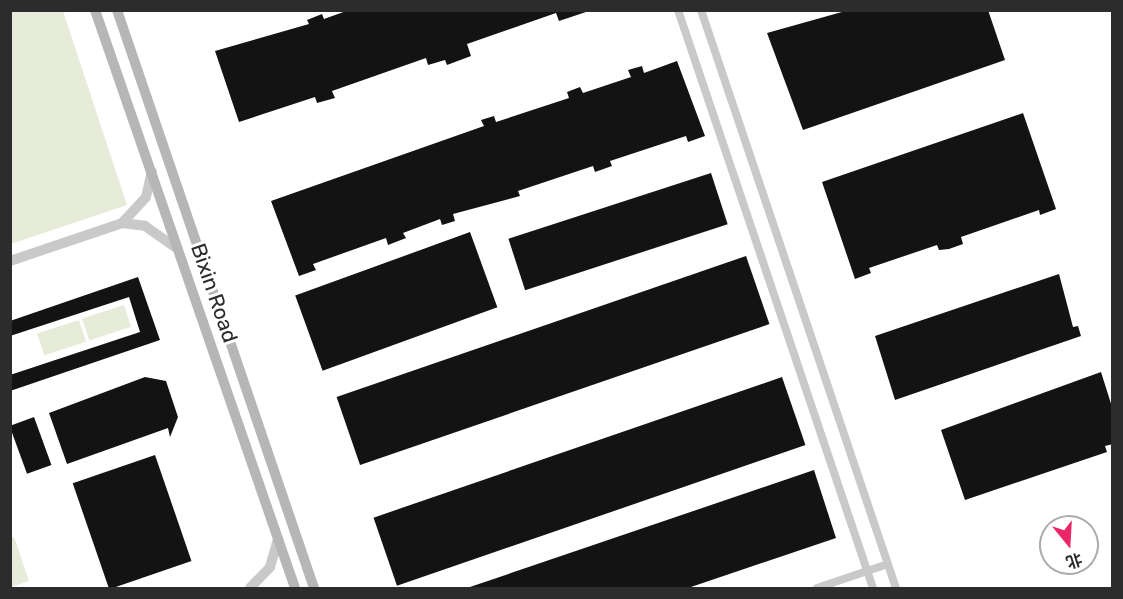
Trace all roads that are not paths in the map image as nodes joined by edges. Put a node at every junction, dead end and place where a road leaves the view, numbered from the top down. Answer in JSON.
{"nodes":[{"id":1,"x":95,"y":10,"type":"edge"},
{"id":2,"x":117,"y":10,"type":"edge"},
{"id":3,"x":678,"y":10,"type":"edge"},
{"id":4,"x":701,"y":10,"type":"edge"},
{"id":5,"x":152,"y":170,"type":"junction"},
{"id":6,"x":122,"y":223,"type":"junction"},
{"id":7,"x":180,"y":251,"type":"junction"},
{"id":8,"x":10,"y":261,"type":"edge"},
{"id":9,"x":278,"y":539,"type":"junction"},
{"id":10,"x":888,"y":564,"type":"junction"},
{"id":11,"x":868,"y":571,"type":"junction"},
{"id":12,"x":250,"y":588,"type":"edge"},
{"id":13,"x":295,"y":588,"type":"edge"},
{"id":14,"x":314,"y":588,"type":"edge"},
{"id":15,"x":817,"y":588,"type":"edge"},
{"id":16,"x":873,"y":588,"type":"edge"},
{"id":17,"x":896,"y":588,"type":"edge"}],
"edges":[{"from":1,"to":5,"type":"main road","name":"Bixin Road"},
{"from":2,"to":14,"type":"main road","name":"Bixin Road"},
{"from":3,"to":11,"type":"street"},
{"from":4,"to":10,"type":"street"},
{"from":5,"to":6,"type":"street"},
{"from":5,"to":7,"type":"main road","name":"Bixin Road"},
{"from":6,"to":7,"type":"street"},
{"from":6,"to":8,"type":"street"},
{"from":7,"to":9,"type":"main road","name":"Bixin Road"},
{"from":9,"to":12,"type":"street"},
{"from":9,"to":13,"type":"main road","name":"Bixin Road"},
{"from":10,"to":11,"type":"street"},
{"from":10,"to":17,"type":"street"},
{"from":11,"to":15,"type":"street"},
{"from":11,"to":16,"type":"street"}]}
